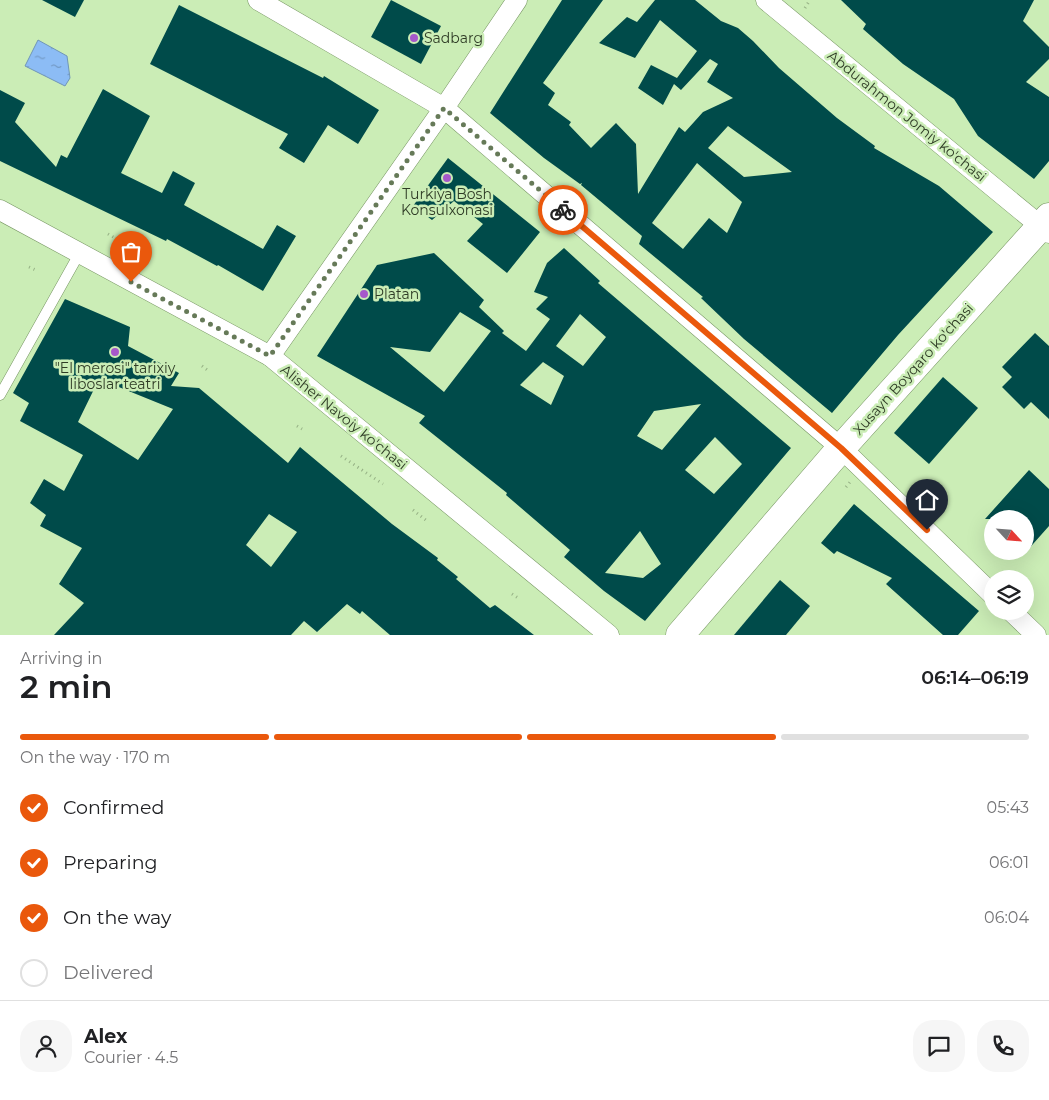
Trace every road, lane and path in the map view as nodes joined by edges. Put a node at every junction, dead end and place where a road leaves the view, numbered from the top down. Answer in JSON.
{"nodes":[{"id":1,"x":258,"y":0,"type":"edge"},
{"id":2,"x":517,"y":0,"type":"edge"},
{"id":3,"x":766,"y":0,"type":"edge"},
{"id":4,"x":444,"y":108,"type":"junction"},
{"id":5,"x":0,"y":210,"type":"edge"},
{"id":6,"x":1046,"y":225,"type":"edge"},
{"id":7,"x":108,"y":234,"type":"dead end"},
{"id":8,"x":115,"y":238,"type":"dead end"},
{"id":9,"x":79,"y":254,"type":"junction"},
{"id":10,"x":29,"y":267,"type":"dead end"},
{"id":11,"x":38,"y":271,"type":"dead end"},
{"id":12,"x":270,"y":356,"type":"junction"},
{"id":13,"x":202,"y":366,"type":"dead end"},
{"id":14,"x":210,"y":372,"type":"dead end"},
{"id":15,"x":0,"y":395,"type":"edge"},
{"id":16,"x":297,"y":426,"type":"dead end"},
{"id":17,"x":302,"y":429,"type":"dead end"},
{"id":18,"x":841,"y":448,"type":"junction"},
{"id":19,"x":341,"y":456,"type":"dead end"},
{"id":20,"x":383,"y":484,"type":"dead end"},
{"id":21,"x":413,"y":510,"type":"dead end"},
{"id":22,"x":427,"y":521,"type":"dead end"},
{"id":23,"x":984,"y":586,"type":"edge"},
{"id":24,"x":512,"y":594,"type":"dead end"},
{"id":25,"x":518,"y":598,"type":"dead end"},
{"id":26,"x":1020,"y":620,"type":"edge"},
{"id":27,"x":609,"y":635,"type":"edge"},
{"id":28,"x":680,"y":635,"type":"edge"},
{"id":29,"x":1036,"y":635,"type":"edge"}],
"edges":[{"from":1,"to":4,"type":"street"},
{"from":2,"to":4,"type":"street"},
{"from":3,"to":6,"type":"street","name":"Abdurahmon Jomiy ko'chasi"},
{"from":4,"to":12,"type":"street"},
{"from":4,"to":18,"type":"street"},
{"from":5,"to":9,"type":"street","name":"Alisher Navoiy ko'chasi"},
{"from":6,"to":18,"type":"main road","name":"Xusayn Boyqaro ko'chasi"},
{"from":7,"to":8,"type":"path"},
{"from":9,"to":12,"type":"street","name":"Alisher Navoiy ko'chasi"},
{"from":9,"to":15,"type":"lane"},
{"from":10,"to":11,"type":"path"},
{"from":12,"to":27,"type":"street","name":"Alisher Navoiy ko'chasi"},
{"from":13,"to":14,"type":"path"},
{"from":16,"to":17,"type":"path"},
{"from":18,"to":23,"type":"street"},
{"from":18,"to":28,"type":"main road","name":"Xusayn Boyqaro ko'chasi"},
{"from":19,"to":20,"type":"path"},
{"from":21,"to":22,"type":"path"},
{"from":24,"to":25,"type":"path"},
{"from":26,"to":29,"type":"street"}]}
